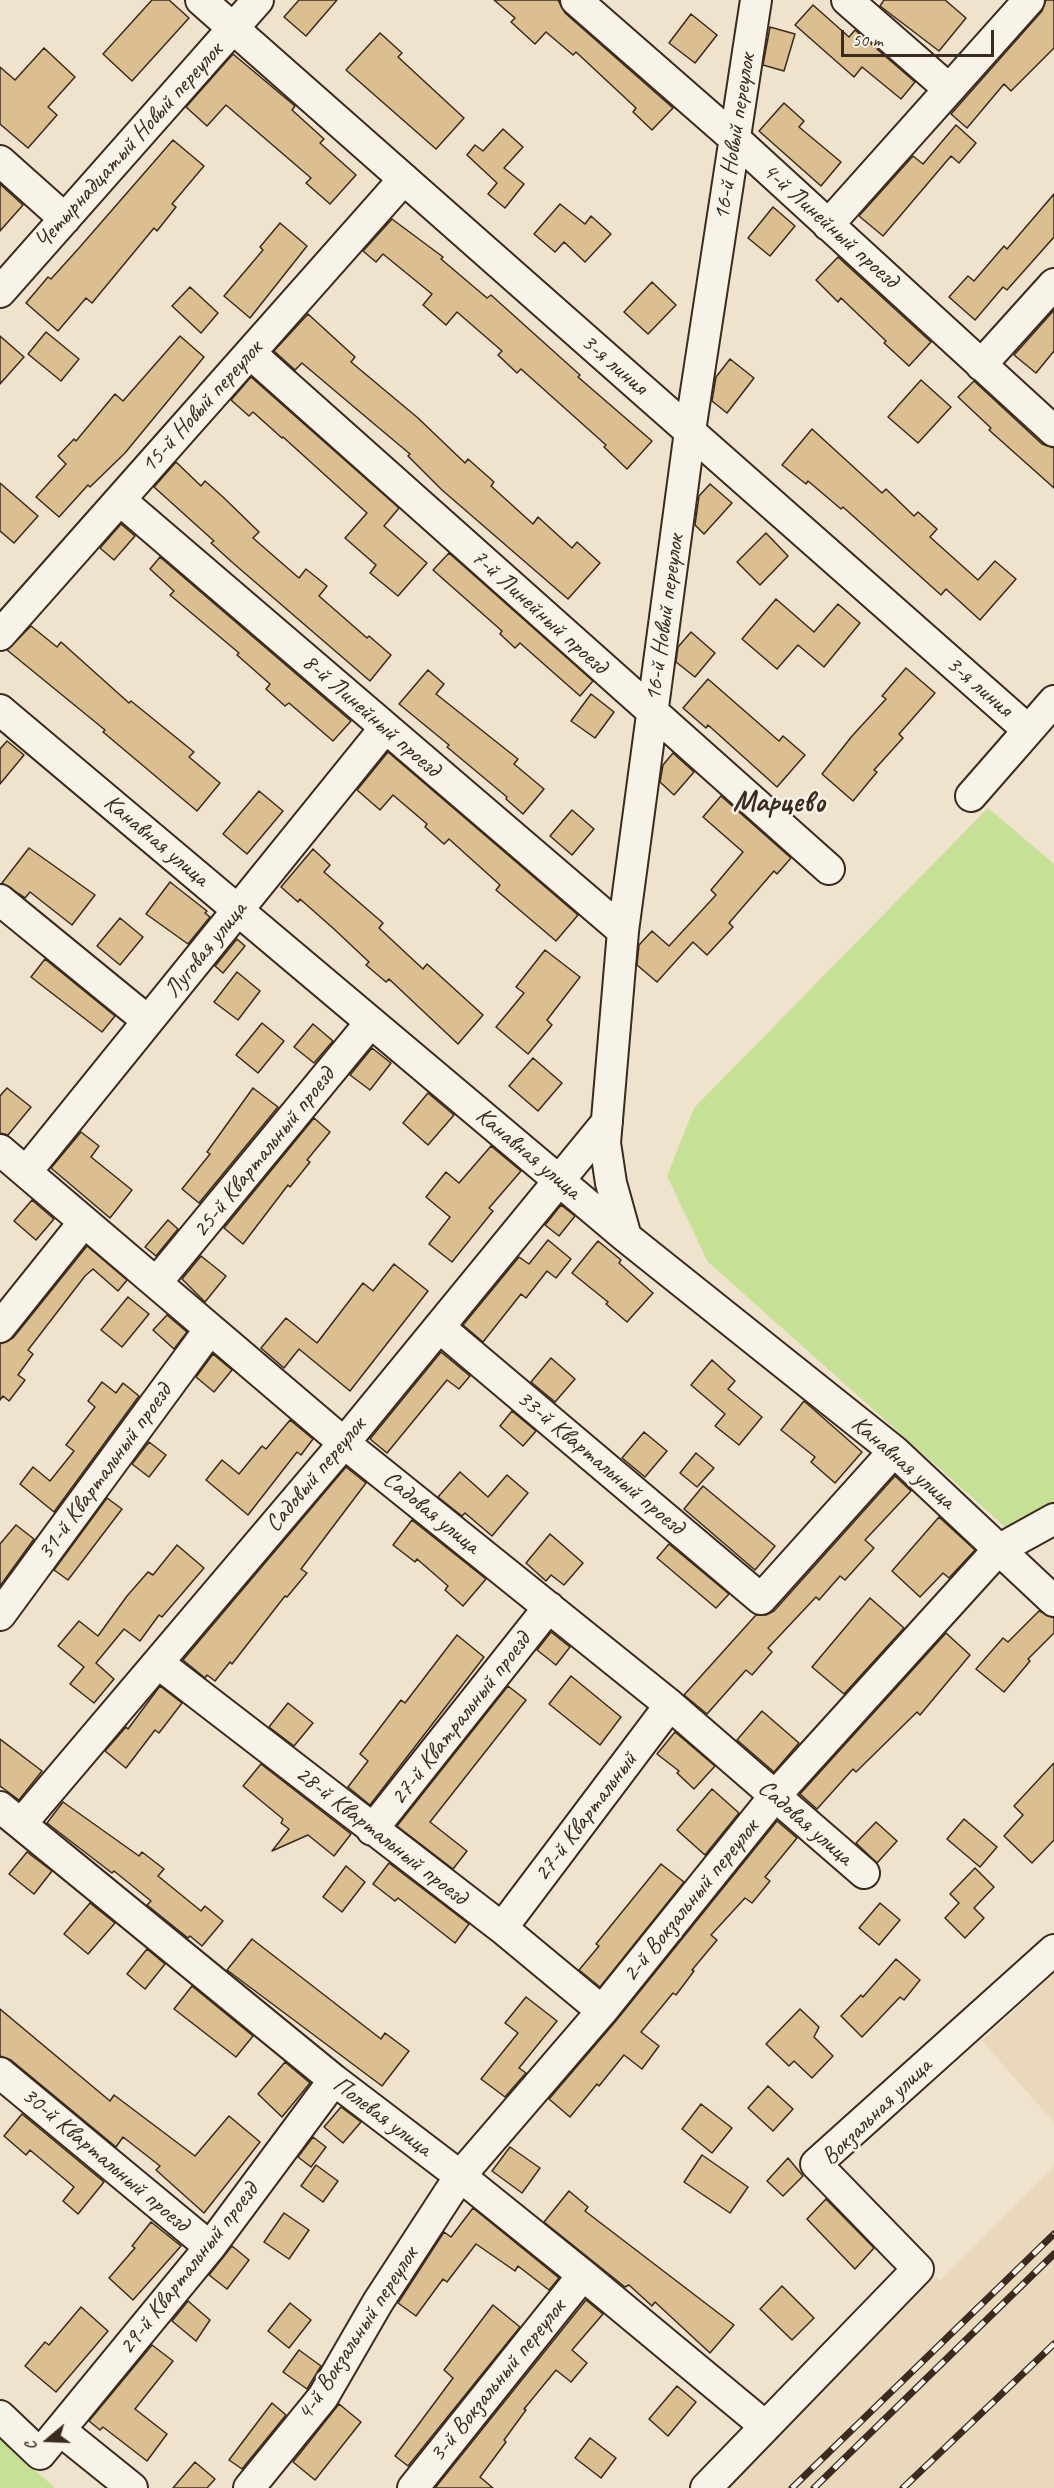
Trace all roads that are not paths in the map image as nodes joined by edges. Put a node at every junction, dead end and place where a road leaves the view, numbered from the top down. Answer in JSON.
{"nodes":[{"id":1,"x":201,"y":0,"type":"edge"},
{"id":2,"x":258,"y":0,"type":"edge"},
{"id":3,"x":576,"y":0,"type":"edge"},
{"id":4,"x":756,"y":0,"type":"edge"},
{"id":5,"x":847,"y":0,"type":"edge"},
{"id":6,"x":1029,"y":0,"type":"edge"},
{"id":7,"x":233,"y":28,"type":"junction"},
{"id":8,"x":949,"y":89,"type":"junction"},
{"id":9,"x":735,"y":140,"type":"junction"},
{"id":10,"x":0,"y":161,"type":"edge"},
{"id":11,"x":404,"y":179,"type":"junction"},
{"id":12,"x":65,"y":219,"type":"junction"},
{"id":13,"x":828,"y":225,"type":"junction"},
{"id":14,"x":1054,"y":284,"type":"edge"},
{"id":15,"x":0,"y":292,"type":"edge"},
{"id":16,"x":250,"y":353,"type":"junction"},
{"id":17,"x":981,"y":365,"type":"junction"},
{"id":18,"x":690,"y":431,"type":"junction"},
{"id":19,"x":1054,"y":431,"type":"edge"},
{"id":20,"x":120,"y":500,"type":"junction"},
{"id":21,"x":0,"y":635,"type":"edge"},
{"id":22,"x":1054,"y":701,"type":"edge"},
{"id":23,"x":0,"y":710,"type":"edge"},
{"id":24,"x":652,"y":714,"type":"junction"},
{"id":25,"x":386,"y":728,"type":"junction"},
{"id":26,"x":1028,"y":730,"type":"junction"},
{"id":27,"x":971,"y":796,"type":"dead end"},
{"id":28,"x":829,"y":870,"type":"dead end"},
{"id":29,"x":0,"y":900,"type":"edge"},
{"id":30,"x":238,"y":910,"type":"junction"},
{"id":31,"x":623,"y":931,"type":"junction"},
{"id":32,"x":148,"y":1021,"type":"junction"},
{"id":33,"x":371,"y":1022,"type":"junction"},
{"id":34,"x":607,"y":1122,"type":"junction"},
{"id":35,"x":0,"y":1150,"type":"edge"},
{"id":36,"x":26,"y":1172,"type":"junction"},
{"id":37,"x":559,"y":1180,"type":"junction"},
{"id":38,"x":84,"y":1222,"type":"junction"},
{"id":39,"x":626,"y":1237,"type":"junction"},
{"id":40,"x":156,"y":1283,"type":"junction"},
{"id":41,"x":439,"y":1326,"type":"junction"},
{"id":42,"x":0,"y":1327,"type":"edge"},
{"id":43,"x":210,"y":1329,"type":"junction"},
{"id":44,"x":344,"y":1443,"type":"junction"},
{"id":45,"x":894,"y":1451,"type":"junction"},
{"id":46,"x":1054,"y":1519,"type":"edge"},
{"id":47,"x":999,"y":1550,"type":"junction"},
{"id":48,"x":1054,"y":1601,"type":"edge"},
{"id":49,"x":549,"y":1607,"type":"junction"},
{"id":50,"x":0,"y":1615,"type":"edge"},
{"id":51,"x":158,"y":1663,"type":"junction"},
{"id":52,"x":670,"y":1705,"type":"junction"},
{"id":53,"x":774,"y":1797,"type":"junction"},
{"id":54,"x":11,"y":1816,"type":"edge"},
{"id":55,"x":372,"y":1830,"type":"junction"},
{"id":56,"x":864,"y":1873,"type":"dead end"},
{"id":57,"x":502,"y":1928,"type":"junction"},
{"id":58,"x":1054,"y":1950,"type":"edge"},
{"id":59,"x":602,"y":2011,"type":"junction"},
{"id":60,"x":0,"y":2073,"type":"edge"},
{"id":61,"x":334,"y":2080,"type":"junction"},
{"id":62,"x":460,"y":2176,"type":"junction"},
{"id":63,"x":210,"y":2247,"type":"junction"},
{"id":64,"x":583,"y":2275,"type":"junction"},
{"id":65,"x":0,"y":2416,"type":"edge"},
{"id":66,"x":765,"y":2426,"type":"junction"},
{"id":67,"x":60,"y":2430,"type":"junction"},
{"id":68,"x":132,"y":2488,"type":"edge"},
{"id":69,"x":249,"y":2488,"type":"edge"},
{"id":70,"x":413,"y":2488,"type":"edge"},
{"id":71,"x":706,"y":2488,"type":"edge"}],
"edges":[{"from":1,"to":7,"type":"street","name":"3-я линия"},
{"from":2,"to":7,"type":"street","name":"Четырнадцатый Новый переулок"},
{"from":3,"to":9,"type":"street","name":"4-й Линейный проезд"},
{"from":4,"to":9,"type":"street","name":"16-й Новый переулок"},
{"from":5,"to":8,"type":"street"},
{"from":6,"to":8,"type":"street"},
{"from":7,"to":11,"type":"street","name":"3-я линия"},
{"from":7,"to":12,"type":"street","name":"Четырнадцатый Новый переулок"},
{"from":8,"to":13,"type":"street"},
{"from":9,"to":13,"type":"street","name":"4-й Линейный проезд"},
{"from":9,"to":18,"type":"street","name":"16-й Новый переулок"},
{"from":10,"to":12,"type":"street"},
{"from":11,"to":16,"type":"street","name":"15-й Новый переулок"},
{"from":11,"to":18,"type":"street","name":"3-я линия"},
{"from":12,"to":15,"type":"street","name":"Четырнадцатый Новый переулок"},
{"from":13,"to":17,"type":"street","name":"4-й Линейный проезд"},
{"from":14,"to":17,"type":"street"},
{"from":16,"to":20,"type":"street","name":"15-й Новый переулок"},
{"from":16,"to":24,"type":"street","name":"7-й Линейный проезд"},
{"from":17,"to":19,"type":"street","name":"4-й Линейный проезд"},
{"from":18,"to":24,"type":"street","name":"16-й Новый переулок"},
{"from":18,"to":26,"type":"street","name":"3-я линия"},
{"from":20,"to":21,"type":"street","name":"15-й Новый переулок"},
{"from":20,"to":25,"type":"street","name":"8-й Линейный проезд"},
{"from":22,"to":26,"type":"street"},
{"from":23,"to":30,"type":"street","name":"Канавная улица"},
{"from":24,"to":28,"type":"street","name":"7-й Линейный проезд"},
{"from":24,"to":31,"type":"street","name":"16-й Новый переулок"},
{"from":25,"to":30,"type":"street","name":"Луговая улица"},
{"from":25,"to":31,"type":"street","name":"8-й Линейный проезд"},
{"from":26,"to":27,"type":"street"},
{"from":29,"to":32,"type":"street"},
{"from":30,"to":32,"type":"street","name":"Луговая улица"},
{"from":30,"to":33,"type":"street","name":"Канавная улица"},
{"from":31,"to":34,"type":"street","name":"16-й Новый переулок"},
{"from":32,"to":36,"type":"street","name":"Луговая улица"},
{"from":33,"to":37,"type":"street","name":"Канавная улица"},
{"from":33,"to":40,"type":"street","name":"25-й Квартальный проезд"},
{"from":34,"to":37,"type":"street","name":"Садовый переулок"},
{"from":34,"to":39,"type":"street","name":"16-й Новый переулок"},
{"from":35,"to":36,"type":"street","name":"Садовая улица"},
{"from":36,"to":38,"type":"street","name":"Садовая улица"},
{"from":37,"to":39,"type":"street","name":"Канавная улица"},
{"from":37,"to":41,"type":"street","name":"Садовый переулок"},
{"from":38,"to":40,"type":"street","name":"Садовая улица"},
{"from":38,"to":42,"type":"street"},
{"from":39,"to":45,"type":"street","name":"Канавная улица"},
{"from":40,"to":43,"type":"street","name":"Садовая улица"},
{"from":41,"to":44,"type":"street","name":"Садовый переулок"},
{"from":41,"to":45,"type":"street","name":"33-й Квартальный проезд"},
{"from":43,"to":44,"type":"street","name":"Садовая улица"},
{"from":43,"to":50,"type":"street","name":"31-й Квартальный проезд"},
{"from":44,"to":49,"type":"street","name":"Садовая улица"},
{"from":44,"to":51,"type":"street","name":"Садовый переулок"},
{"from":45,"to":47,"type":"street","name":"Канавная улица"},
{"from":46,"to":47,"type":"street","name":"2-й Вокзальный переулок"},
{"from":47,"to":48,"type":"street","name":"Канавная улица"},
{"from":47,"to":53,"type":"street","name":"2-й Вокзальный переулок"},
{"from":49,"to":52,"type":"street","name":"Садовая улица"},
{"from":49,"to":55,"type":"street","name":"27-й Кватральный проезд"},
{"from":51,"to":54,"type":"street","name":"Садовый переулок"},
{"from":51,"to":55,"type":"street","name":"28-й Квартальный проезд"},
{"from":52,"to":53,"type":"street","name":"Садовая улица"},
{"from":52,"to":57,"type":"street","name":"27-й Квартальный"},
{"from":53,"to":56,"type":"street","name":"Садовая улица"},
{"from":53,"to":59,"type":"street","name":"2-й Вокзальный переулок"},
{"from":54,"to":61,"type":"street","name":"Полевая улица"},
{"from":55,"to":57,"type":"street","name":"28-й Квартальный проезд"},
{"from":57,"to":59,"type":"street","name":"28-й Квартальный проезд"},
{"from":58,"to":66,"type":"street","name":"Вокзальная улица"},
{"from":59,"to":62,"type":"street","name":"2-й Вокзальный переулок"},
{"from":60,"to":63,"type":"street","name":"30-й Квартальный проезд"},
{"from":61,"to":62,"type":"street","name":"Полевая улица"},
{"from":61,"to":63,"type":"street","name":"29-й Квартальный проезд"},
{"from":62,"to":64,"type":"street","name":"Полевая улица"},
{"from":62,"to":69,"type":"street","name":"4-й Вокзальный переулок"},
{"from":63,"to":67,"type":"street","name":"29-й Квартальный проезд"},
{"from":64,"to":66,"type":"street","name":"Полевая улица"},
{"from":64,"to":70,"type":"street","name":"3-й Вокзальный переулок"},
{"from":65,"to":67,"type":"street","name":"29-й Квартальный проезд"},
{"from":66,"to":71,"type":"street","name":"Вокзальная улица"},
{"from":67,"to":68,"type":"street"}]}
